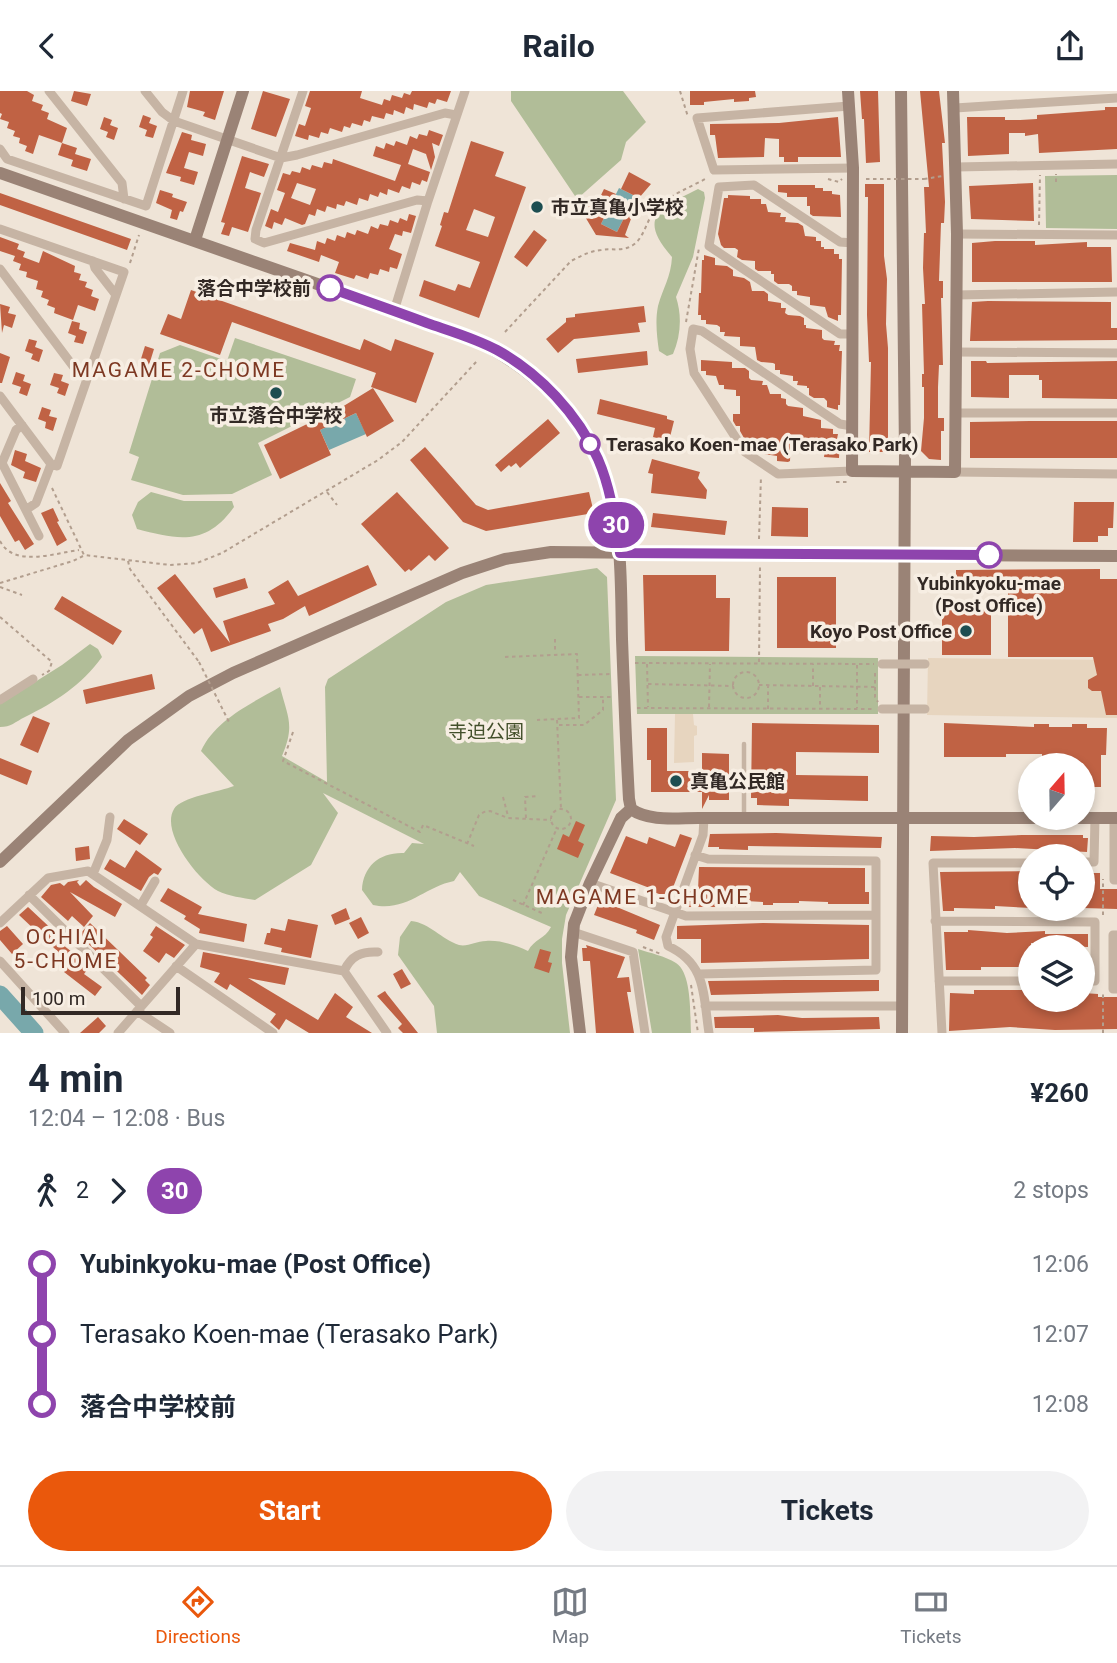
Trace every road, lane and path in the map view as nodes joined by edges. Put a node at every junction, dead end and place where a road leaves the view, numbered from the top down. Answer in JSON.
{"nodes":[{"id":1,"x":49,"y":91,"type":"edge"},
{"id":2,"x":145,"y":91,"type":"edge"},
{"id":3,"x":183,"y":91,"type":"edge"},
{"id":4,"x":243,"y":91,"type":"edge"},
{"id":5,"x":303,"y":91,"type":"edge"},
{"id":6,"x":465,"y":91,"type":"edge"},
{"id":7,"x":848,"y":91,"type":"edge"},
{"id":8,"x":901,"y":91,"type":"edge"},
{"id":9,"x":953,"y":91,"type":"edge"},
{"id":10,"x":1117,"y":98,"type":"edge"},
{"id":11,"x":849,"y":106,"type":"junction"},
{"id":12,"x":955,"y":109,"type":"junction"},
{"id":13,"x":456,"y":115,"type":"junction"},
{"id":14,"x":174,"y":121,"type":"junction"},
{"id":15,"x":227,"y":140,"type":"junction"},
{"id":16,"x":0,"y":149,"type":"edge"},
{"id":17,"x":281,"y":158,"type":"junction"},
{"id":18,"x":1117,"y":164,"type":"edge"},
{"id":19,"x":952,"y":171,"type":"junction"},
{"id":20,"x":0,"y":173,"type":"edge"},
{"id":21,"x":1056,"y":173,"type":"dead end"},
{"id":22,"x":857,"y":174,"type":"junction"},
{"id":23,"x":1040,"y":174,"type":"dead end"},
{"id":24,"x":1056,"y":182,"type":"dead end"},
{"id":25,"x":708,"y":186,"type":"dead end"},
{"id":26,"x":124,"y":199,"type":"junction"},
{"id":27,"x":428,"y":201,"type":"junction"},
{"id":28,"x":0,"y":229,"type":"edge"},
{"id":29,"x":140,"y":234,"type":"dead end"},
{"id":30,"x":957,"y":234,"type":"junction"},
{"id":31,"x":1039,"y":234,"type":"junction"},
{"id":32,"x":1117,"y":235,"type":"edge"},
{"id":33,"x":195,"y":240,"type":"junction"},
{"id":34,"x":853,"y":243,"type":"junction"},
{"id":35,"x":699,"y":247,"type":"dead end"},
{"id":36,"x":93,"y":261,"type":"junction"},
{"id":37,"x":0,"y":269,"type":"edge"},
{"id":38,"x":124,"y":272,"type":"junction"},
{"id":39,"x":1117,"y":292,"type":"edge"},
{"id":40,"x":116,"y":295,"type":"junction"},
{"id":41,"x":956,"y":295,"type":"junction"},
{"id":42,"x":394,"y":311,"type":"junction"},
{"id":43,"x":685,"y":327,"type":"dead end"},
{"id":44,"x":505,"y":332,"type":"dead end"},
{"id":45,"x":852,"y":334,"type":"junction"},
{"id":46,"x":957,"y":352,"type":"junction"},
{"id":47,"x":1117,"y":353,"type":"edge"},
{"id":48,"x":477,"y":362,"type":"dead end"},
{"id":49,"x":87,"y":379,"type":"junction"},
{"id":50,"x":0,"y":396,"type":"edge"},
{"id":51,"x":956,"y":413,"type":"junction"},
{"id":52,"x":1117,"y":413,"type":"edge"},
{"id":53,"x":22,"y":425,"type":"junction"},
{"id":54,"x":852,"y":426,"type":"junction"},
{"id":55,"x":51,"y":464,"type":"junction"},
{"id":56,"x":904,"y":471,"type":"junction"},
{"id":57,"x":955,"y":471,"type":"junction"},
{"id":58,"x":1117,"y":474,"type":"edge"},
{"id":59,"x":853,"y":477,"type":"junction"},
{"id":60,"x":767,"y":479,"type":"dead end"},
{"id":61,"x":827,"y":482,"type":"dead end"},
{"id":62,"x":52,"y":488,"type":"dead end"},
{"id":63,"x":326,"y":491,"type":"junction"},
{"id":64,"x":337,"y":505,"type":"dead end"},
{"id":65,"x":27,"y":509,"type":"junction"},
{"id":66,"x":39,"y":536,"type":"dead end"},
{"id":67,"x":759,"y":538,"type":"dead end"},
{"id":68,"x":0,"y":541,"type":"edge"},
{"id":69,"x":81,"y":550,"type":"junction"},
{"id":70,"x":620,"y":553,"type":"junction"},
{"id":71,"x":84,"y":555,"type":"junction"},
{"id":72,"x":1117,"y":556,"type":"edge"},
{"id":73,"x":127,"y":560,"type":"junction"},
{"id":74,"x":761,"y":565,"type":"dead end"},
{"id":75,"x":0,"y":583,"type":"edge"},
{"id":76,"x":0,"y":587,"type":"edge"},
{"id":77,"x":22,"y":595,"type":"dead end"},
{"id":78,"x":0,"y":617,"type":"edge"},
{"id":79,"x":555,"y":639,"type":"dead end"},
{"id":80,"x":555,"y":655,"type":"junction"},
{"id":81,"x":505,"y":657,"type":"dead end"},
{"id":82,"x":635,"y":663,"type":"dead end"},
{"id":83,"x":647,"y":663,"type":"junction"},
{"id":84,"x":710,"y":663,"type":"junction"},
{"id":85,"x":749,"y":663,"type":"junction"},
{"id":86,"x":759,"y":663,"type":"junction"},
{"id":87,"x":813,"y":663,"type":"junction"},
{"id":88,"x":857,"y":664,"type":"junction"},
{"id":89,"x":880,"y":664,"type":"junction"},
{"id":90,"x":926,"y":664,"type":"dead end"},
{"id":91,"x":749,"y":672,"type":"junction"},
{"id":92,"x":613,"y":674,"type":"dead end"},
{"id":93,"x":577,"y":675,"type":"junction"},
{"id":94,"x":33,"y":679,"type":"joint"},
{"id":95,"x":648,"y":684,"type":"junction"},
{"id":96,"x":709,"y":685,"type":"junction"},
{"id":97,"x":759,"y":685,"type":"junction"},
{"id":98,"x":768,"y":685,"type":"junction"},
{"id":99,"x":733,"y":686,"type":"junction"},
{"id":100,"x":813,"y":686,"type":"junction"},
{"id":101,"x":820,"y":686,"type":"junction"},
{"id":102,"x":875,"y":687,"type":"junction"},
{"id":103,"x":578,"y":697,"type":"junction"},
{"id":104,"x":604,"y":697,"type":"junction"},
{"id":105,"x":614,"y":697,"type":"dead end"},
{"id":106,"x":0,"y":700,"type":"edge"},
{"id":107,"x":637,"y":708,"type":"dead end"},
{"id":108,"x":648,"y":708,"type":"junction"},
{"id":109,"x":709,"y":708,"type":"junction"},
{"id":110,"x":768,"y":709,"type":"junction"},
{"id":111,"x":820,"y":709,"type":"junction"},
{"id":112,"x":857,"y":709,"type":"junction"},
{"id":113,"x":880,"y":709,"type":"junction"},
{"id":114,"x":926,"y":709,"type":"dead end"},
{"id":115,"x":557,"y":719,"type":"junction"},
{"id":116,"x":537,"y":720,"type":"dead end"},
{"id":117,"x":230,"y":724,"type":"dead end"},
{"id":118,"x":558,"y":725,"type":"junction"},
{"id":119,"x":293,"y":731,"type":"dead end"},
{"id":120,"x":744,"y":744,"type":"dead end"},
{"id":121,"x":539,"y":796,"type":"dead end"},
{"id":122,"x":503,"y":797,"type":"dead end"},
{"id":123,"x":561,"y":809,"type":"junction"},
{"id":124,"x":631,"y":809,"type":"junction"},
{"id":125,"x":110,"y":817,"type":"dead end"},
{"id":126,"x":704,"y":817,"type":"junction"},
{"id":127,"x":744,"y":817,"type":"junction"},
{"id":128,"x":508,"y":818,"type":"junction"},
{"id":129,"x":903,"y":818,"type":"junction"},
{"id":130,"x":1018,"y":818,"type":"edge"},
{"id":131,"x":1096,"y":818,"type":"edge"},
{"id":132,"x":1115,"y":818,"type":"edge"},
{"id":133,"x":526,"y":819,"type":"junction"},
{"id":134,"x":551,"y":820,"type":"junction"},
{"id":135,"x":557,"y":828,"type":"junction"},
{"id":136,"x":467,"y":844,"type":"junction"},
{"id":137,"x":474,"y":846,"type":"dead end"},
{"id":138,"x":695,"y":855,"type":"junction"},
{"id":139,"x":0,"y":862,"type":"edge"},
{"id":140,"x":1018,"y":863,"type":"edge"},
{"id":141,"x":93,"y":874,"type":"junction"},
{"id":142,"x":1117,"y":880,"type":"edge"},
{"id":143,"x":155,"y":881,"type":"dead end"},
{"id":144,"x":590,"y":883,"type":"junction"},
{"id":145,"x":29,"y":895,"type":"junction"},
{"id":146,"x":513,"y":901,"type":"dead end"},
{"id":147,"x":141,"y":905,"type":"junction"},
{"id":148,"x":523,"y":905,"type":"junction"},
{"id":149,"x":544,"y":914,"type":"dead end"},
{"id":150,"x":674,"y":914,"type":"junction"},
{"id":151,"x":876,"y":915,"type":"junction"},
{"id":152,"x":935,"y":921,"type":"junction"},
{"id":153,"x":0,"y":923,"type":"edge"},
{"id":154,"x":573,"y":932,"type":"junction"},
{"id":155,"x":1117,"y":935,"type":"edge"},
{"id":156,"x":196,"y":944,"type":"junction"},
{"id":157,"x":639,"y":946,"type":"dead end"},
{"id":158,"x":378,"y":952,"type":"dead end"},
{"id":159,"x":664,"y":955,"type":"dead end"},
{"id":160,"x":0,"y":961,"type":"edge"},
{"id":161,"x":176,"y":966,"type":"junction"},
{"id":162,"x":344,"y":971,"type":"junction"},
{"id":163,"x":700,"y":974,"type":"junction"},
{"id":164,"x":939,"y":981,"type":"junction"},
{"id":165,"x":1018,"y":981,"type":"edge"},
{"id":166,"x":1095,"y":981,"type":"edge"},
{"id":167,"x":690,"y":982,"type":"dead end"},
{"id":168,"x":1117,"y":989,"type":"edge"},
{"id":169,"x":705,"y":1006,"type":"junction"},
{"id":170,"x":903,"y":1006,"type":"junction"},
{"id":171,"x":139,"y":1008,"type":"junction"},
{"id":172,"x":65,"y":1033,"type":"edge"},
{"id":173,"x":118,"y":1033,"type":"edge"},
{"id":174,"x":170,"y":1033,"type":"edge"},
{"id":175,"x":273,"y":1033,"type":"edge"},
{"id":176,"x":387,"y":1033,"type":"edge"},
{"id":177,"x":580,"y":1033,"type":"edge"},
{"id":178,"x":645,"y":1033,"type":"edge"},
{"id":179,"x":698,"y":1033,"type":"edge"},
{"id":180,"x":709,"y":1033,"type":"edge"},
{"id":181,"x":902,"y":1033,"type":"edge"},
{"id":182,"x":942,"y":1033,"type":"edge"}],
"edges":[{"from":1,"to":26,"type":"street"},
{"from":2,"to":14,"type":"street"},
{"from":3,"to":14,"type":"street"},
{"from":4,"to":15,"type":"street"},
{"from":5,"to":17,"type":"street"},
{"from":6,"to":13,"type":"street"},
{"from":7,"to":11,"type":"street"},
{"from":8,"to":56,"type":"street"},
{"from":9,"to":12,"type":"street"},
{"from":10,"to":12,"type":"street"},
{"from":11,"to":22,"type":"street"},
{"from":11,"to":22,"type":"street"},
{"from":12,"to":19,"type":"street"},
{"from":13,"to":17,"type":"street"},
{"from":13,"to":27,"type":"street"},
{"from":14,"to":15,"type":"street"},
{"from":14,"to":26,"type":"street"},
{"from":15,"to":17,"type":"street"},
{"from":15,"to":33,"type":"street"},
{"from":16,"to":26,"type":"street"},
{"from":17,"to":27,"type":"street"},
{"from":18,"to":19,"type":"street"},
{"from":19,"to":22,"type":"path","bridge":true},
{"from":19,"to":30,"type":"street"},
{"from":20,"to":33,"type":"street"},
{"from":21,"to":24,"type":"path"},
{"from":22,"to":34,"type":"street"},
{"from":23,"to":31,"type":"path"},
{"from":25,"to":44,"type":"path"},
{"from":27,"to":42,"type":"street"},
{"from":28,"to":36,"type":"street"},
{"from":29,"to":38,"type":"path"},
{"from":30,"to":31,"type":"street"},
{"from":30,"to":41,"type":"street"},
{"from":31,"to":32,"type":"street"},
{"from":33,"to":42,"type":"street"},
{"from":34,"to":45,"type":"street"},
{"from":34,"to":45,"type":"street"},
{"from":35,"to":43,"type":"path"},
{"from":36,"to":38,"type":"street"},
{"from":36,"to":40,"type":"street"},
{"from":37,"to":49,"type":"street"},
{"from":38,"to":40,"type":"street"},
{"from":39,"to":41,"type":"street"},
{"from":40,"to":49,"type":"street"},
{"from":41,"to":46,"type":"street"},
{"from":42,"to":70,"type":"street"},
{"from":45,"to":54,"type":"street"},
{"from":46,"to":47,"type":"street"},
{"from":46,"to":51,"type":"street"},
{"from":48,"to":63,"type":"path"},
{"from":49,"to":55,"type":"street"},
{"from":50,"to":53,"type":"street"},
{"from":51,"to":52,"type":"street"},
{"from":51,"to":57,"type":"street"},
{"from":53,"to":55,"type":"street"},
{"from":53,"to":65,"type":"street"},
{"from":54,"to":59,"type":"street"},
{"from":54,"to":59,"type":"street"},
{"from":55,"to":65,"type":"street"},
{"from":56,"to":57,"type":"street"},
{"from":56,"to":59,"type":"street"},
{"from":56,"to":129,"type":"street"},
{"from":57,"to":58,"type":"street"},
{"from":59,"to":61,"type":"path"},
{"from":60,"to":67,"type":"path"},
{"from":62,"to":69,"type":"path"},
{"from":63,"to":64,"type":"path"},
{"from":63,"to":73,"type":"path"},
{"from":65,"to":66,"type":"street"},
{"from":68,"to":69,"type":"path"},
{"from":69,"to":71,"type":"path"},
{"from":70,"to":72,"type":"street","bridge":true},
{"from":70,"to":124,"type":"street"},
{"from":70,"to":139,"type":"street"},
{"from":71,"to":73,"type":"path"},
{"from":71,"to":75,"type":"path"},
{"from":73,"to":117,"type":"path","bridge":true},
{"from":74,"to":86,"type":"path"},
{"from":76,"to":77,"type":"path"},
{"from":78,"to":94,"type":"path"},
{"from":79,"to":80,"type":"path"},
{"from":80,"to":81,"type":"path"},
{"from":80,"to":93,"type":"path"},
{"from":82,"to":83,"type":"path"},
{"from":83,"to":84,"type":"path"},
{"from":83,"to":95,"type":"path"},
{"from":84,"to":85,"type":"path"},
{"from":84,"to":96,"type":"path"},
{"from":85,"to":86,"type":"path"},
{"from":85,"to":91,"type":"path"},
{"from":86,"to":87,"type":"path"},
{"from":87,"to":88,"type":"path"},
{"from":87,"to":100,"type":"path"},
{"from":88,"to":89,"type":"path"},
{"from":88,"to":112,"type":"path"},
{"from":89,"to":90,"type":"street","bridge":true},
{"from":89,"to":102,"type":"path"},
{"from":91,"to":97,"type":"path"},
{"from":91,"to":99,"type":"path"},
{"from":92,"to":93,"type":"path"},
{"from":93,"to":103,"type":"path"},
{"from":94,"to":106,"type":"street"},
{"from":95,"to":96,"type":"path"},
{"from":95,"to":108,"type":"path"},
{"from":96,"to":99,"type":"path"},
{"from":96,"to":109,"type":"path"},
{"from":97,"to":98,"type":"path"},
{"from":97,"to":99,"type":"path"},
{"from":98,"to":100,"type":"path"},
{"from":98,"to":110,"type":"path"},
{"from":100,"to":101,"type":"path"},
{"from":101,"to":102,"type":"path"},
{"from":101,"to":111,"type":"path"},
{"from":102,"to":113,"type":"path"},
{"from":103,"to":104,"type":"path"},
{"from":103,"to":115,"type":"path"},
{"from":104,"to":105,"type":"path"},
{"from":104,"to":118,"type":"path"},
{"from":107,"to":108,"type":"path"},
{"from":108,"to":109,"type":"path"},
{"from":109,"to":110,"type":"path"},
{"from":110,"to":111,"type":"path"},
{"from":111,"to":112,"type":"path"},
{"from":112,"to":113,"type":"path"},
{"from":113,"to":114,"type":"street","bridge":true},
{"from":115,"to":116,"type":"path"},
{"from":115,"to":118,"type":"path"},
{"from":118,"to":123,"type":"path"},
{"from":119,"to":136,"type":"path"},
{"from":120,"to":127,"type":"lane"},
{"from":121,"to":133,"type":"path"},
{"from":122,"to":128,"type":"path"},
{"from":123,"to":134,"type":"path"},
{"from":123,"to":135,"type":"path"},
{"from":124,"to":126,"type":"street"},
{"from":124,"to":144,"type":"street"},
{"from":125,"to":141,"type":"street"},
{"from":126,"to":127,"type":"street"},
{"from":126,"to":138,"type":"street"},
{"from":127,"to":129,"type":"street"},
{"from":128,"to":133,"type":"path"},
{"from":128,"to":136,"type":"path"},
{"from":129,"to":130,"type":"street"},
{"from":129,"to":170,"type":"street"},
{"from":131,"to":132,"type":"street"},
{"from":132,"to":142,"type":"street"},
{"from":133,"to":134,"type":"path"},
{"from":134,"to":135,"type":"path"},
{"from":135,"to":148,"type":"path"},
{"from":136,"to":137,"type":"path"},
{"from":138,"to":150,"type":"street"},
{"from":138,"to":151,"type":"street"},
{"from":140,"to":152,"type":"street"},
{"from":141,"to":145,"type":"street"},
{"from":141,"to":147,"type":"street"},
{"from":143,"to":147,"type":"street"},
{"from":144,"to":150,"type":"street"},
{"from":144,"to":154,"type":"street"},
{"from":145,"to":153,"type":"street"},
{"from":145,"to":171,"type":"street"},
{"from":146,"to":148,"type":"path"},
{"from":147,"to":156,"type":"street"},
{"from":148,"to":149,"type":"path"},
{"from":150,"to":151,"type":"street"},
{"from":150,"to":163,"type":"street"},
{"from":151,"to":163,"type":"street"},
{"from":152,"to":164,"type":"street"},
{"from":152,"to":166,"type":"street"},
{"from":154,"to":177,"type":"street"},
{"from":154,"to":178,"type":"street"},
{"from":155,"to":168,"type":"street"},
{"from":156,"to":161,"type":"street"},
{"from":156,"to":162,"type":"street"},
{"from":157,"to":159,"type":"path"},
{"from":158,"to":162,"type":"street"},
{"from":160,"to":172,"type":"street"},
{"from":161,"to":171,"type":"street"},
{"from":161,"to":175,"type":"street"},
{"from":162,"to":176,"type":"street"},
{"from":163,"to":169,"type":"street"},
{"from":164,"to":165,"type":"street"},
{"from":164,"to":182,"type":"street"},
{"from":167,"to":179,"type":"path"},
{"from":169,"to":170,"type":"street"},
{"from":169,"to":180,"type":"street"},
{"from":170,"to":181,"type":"street"},
{"from":171,"to":173,"type":"street"},
{"from":171,"to":174,"type":"street"}]}
